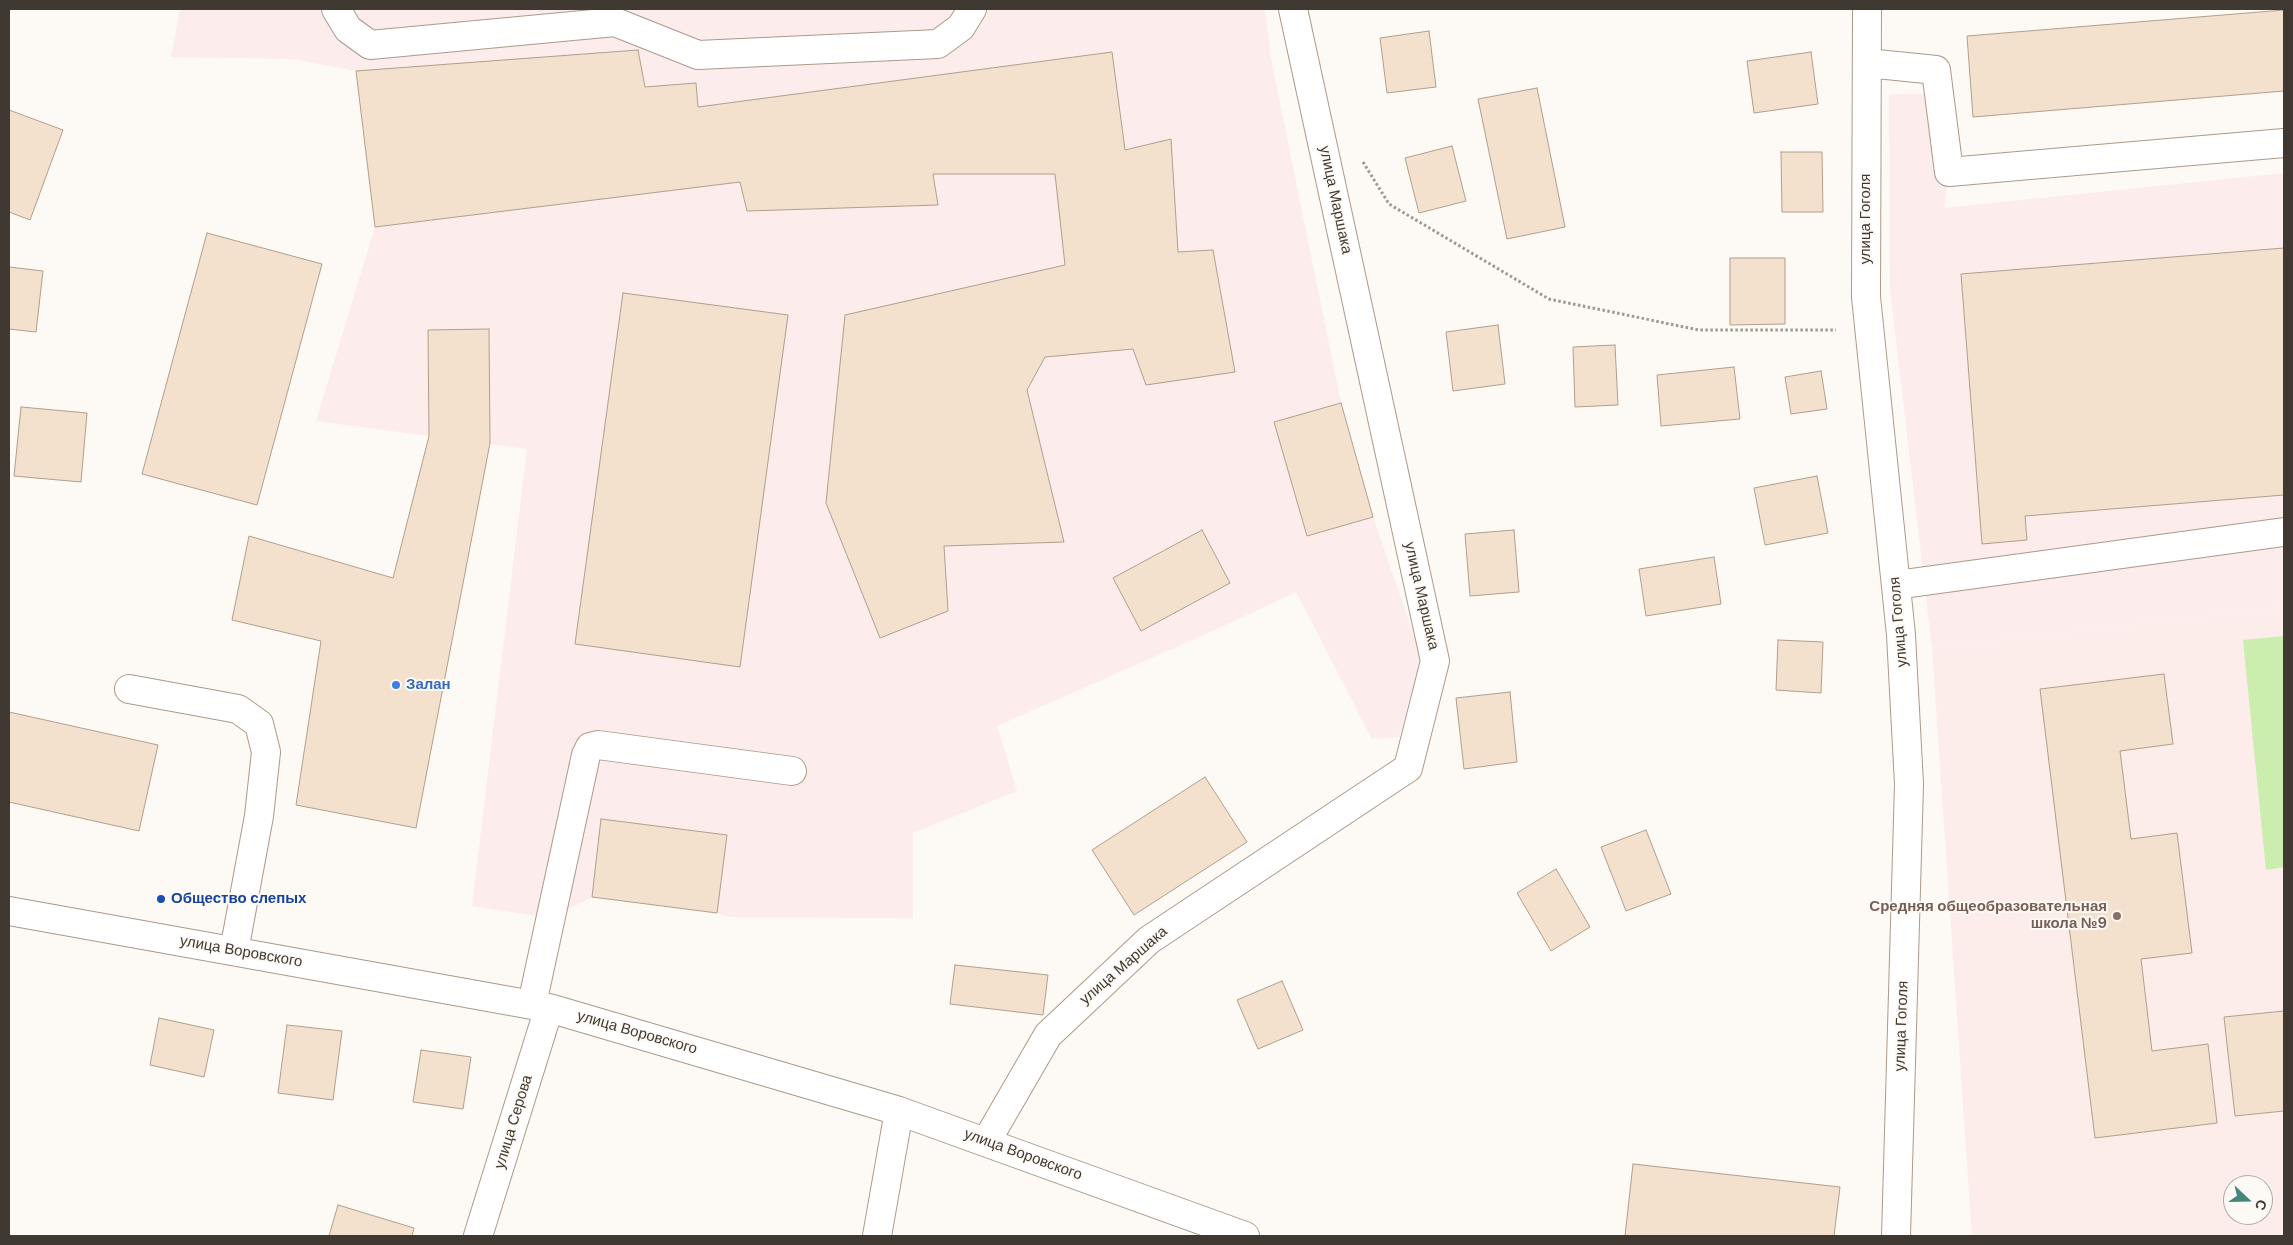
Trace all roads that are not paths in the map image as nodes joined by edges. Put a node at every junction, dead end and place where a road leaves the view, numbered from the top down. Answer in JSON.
{"nodes":[{"id":1,"x":336,"y":9,"type":"edge"},
{"id":2,"x":972,"y":9,"type":"edge"},
{"id":3,"x":1293,"y":9,"type":"edge"},
{"id":4,"x":1867,"y":9,"type":"edge"},
{"id":5,"x":1867,"y":63,"type":"junction"},
{"id":6,"x":2284,"y":143,"type":"edge"},
{"id":7,"x":2284,"y":532,"type":"edge"},
{"id":8,"x":1896,"y":586,"type":"junction"},
{"id":9,"x":129,"y":689,"type":"dead end"},
{"id":10,"x":792,"y":771,"type":"dead end"},
{"id":11,"x":9,"y":910,"type":"edge"},
{"id":12,"x":234,"y":951,"type":"junction"},
{"id":13,"x":540,"y":1006,"type":"junction"},
{"id":14,"x":899,"y":1110,"type":"junction"},
{"id":15,"x":986,"y":1142,"type":"junction"},
{"id":16,"x":478,"y":1236,"type":"edge"},
{"id":17,"x":877,"y":1236,"type":"edge"},
{"id":18,"x":1245,"y":1236,"type":"edge"},
{"id":19,"x":1896,"y":1236,"type":"edge"}],
"edges":[{"from":1,"to":2,"type":"street"},
{"from":3,"to":15,"type":"street","name":"улица Маршака"},
{"from":4,"to":5,"type":"street","name":"улица Гоголя"},
{"from":5,"to":6,"type":"street"},
{"from":5,"to":8,"type":"street","name":"улица Гоголя"},
{"from":7,"to":8,"type":"street"},
{"from":8,"to":19,"type":"street","name":"улица Гоголя"},
{"from":9,"to":12,"type":"street"},
{"from":10,"to":13,"type":"street","name":"улица Серова"},
{"from":11,"to":12,"type":"street","name":"улица Воровского"},
{"from":12,"to":13,"type":"street","name":"улица Воровского"},
{"from":13,"to":14,"type":"street","name":"улица Воровского"},
{"from":13,"to":16,"type":"street","name":"улица Серова"},
{"from":14,"to":15,"type":"street","name":"улица Воровского"},
{"from":14,"to":17,"type":"street"},
{"from":15,"to":18,"type":"street","name":"улица Воровского"}]}
